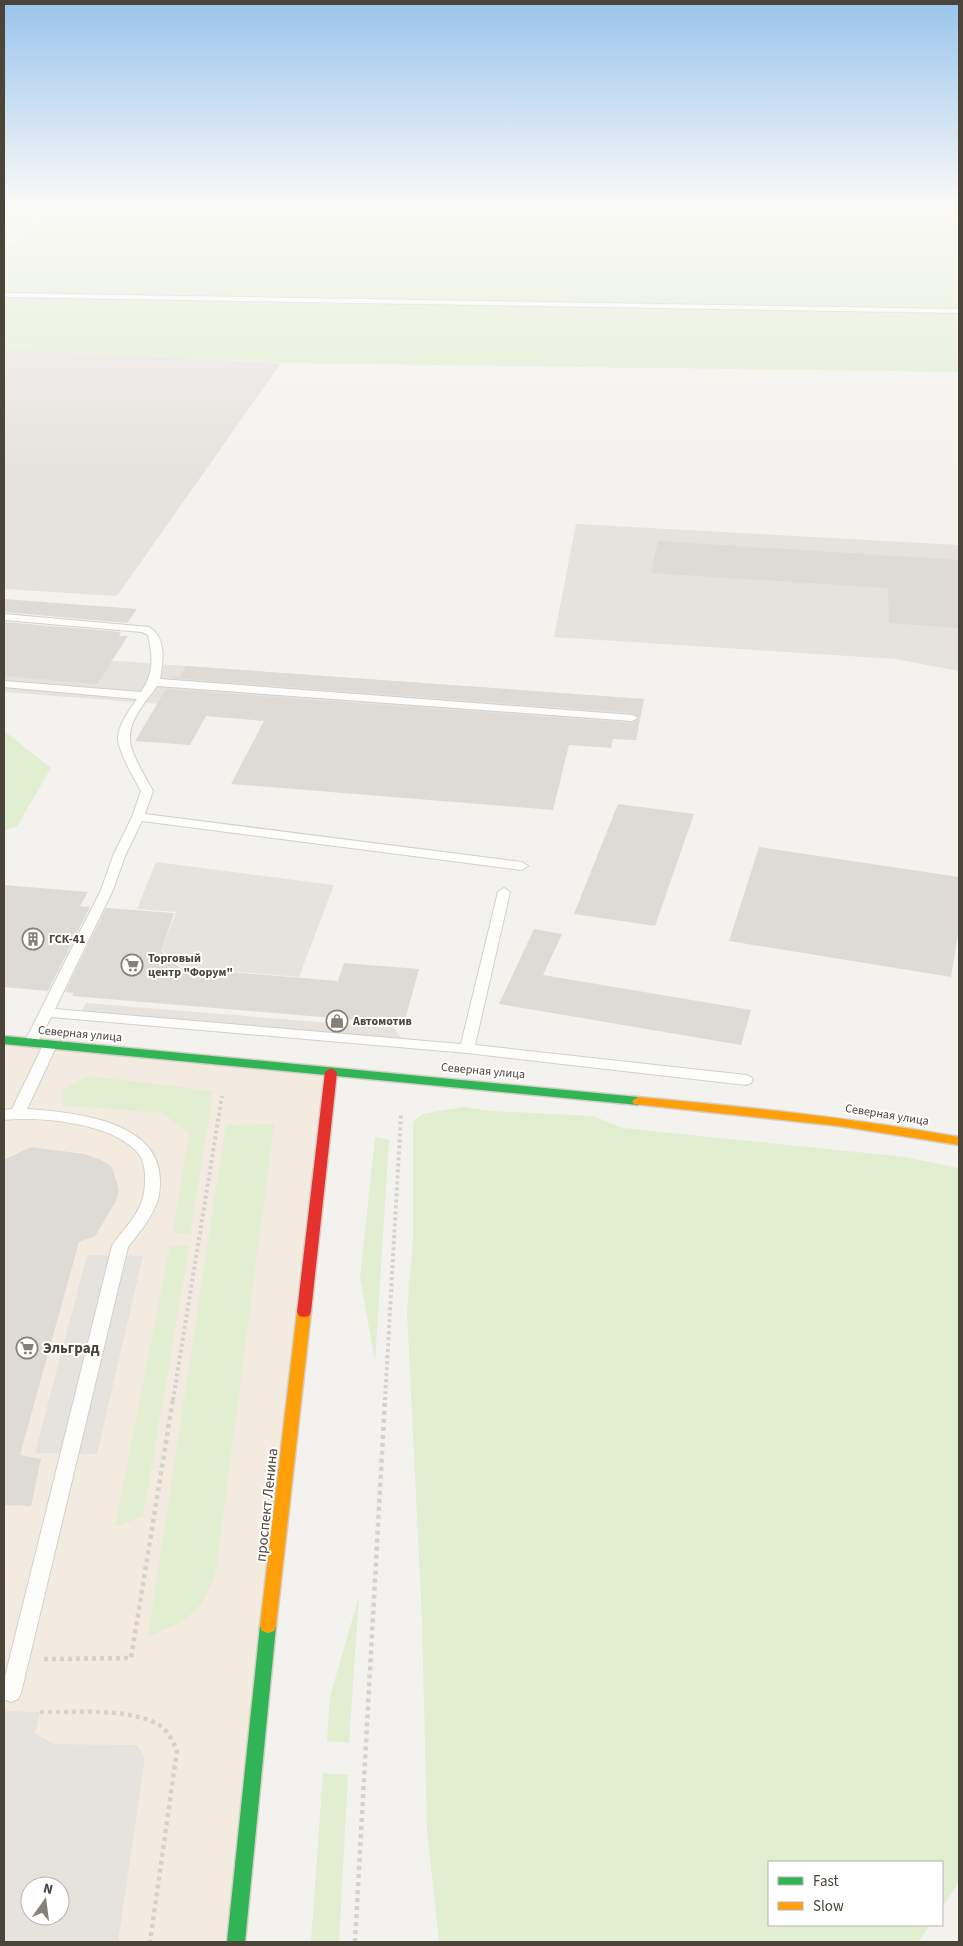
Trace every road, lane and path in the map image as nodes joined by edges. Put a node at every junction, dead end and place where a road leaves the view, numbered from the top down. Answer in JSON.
{"nodes":[{"id":1,"x":4,"y":295,"type":"edge"},
{"id":2,"x":959,"y":311,"type":"edge"},
{"id":3,"x":4,"y":617,"type":"edge"},
{"id":4,"x":154,"y":682,"type":"junction"},
{"id":5,"x":4,"y":684,"type":"edge"},
{"id":6,"x":145,"y":696,"type":"junction"},
{"id":7,"x":632,"y":718,"type":"dead end"},
{"id":8,"x":138,"y":817,"type":"junction"},
{"id":9,"x":522,"y":866,"type":"dead end"},
{"id":10,"x":504,"y":892,"type":"dead end"},
{"id":11,"x":46,"y":1012,"type":"junction"},
{"id":12,"x":4,"y":1040,"type":"edge"},
{"id":13,"x":31,"y":1043,"type":"junction"},
{"id":14,"x":50,"y":1045,"type":"junction"},
{"id":15,"x":467,"y":1049,"type":"junction"},
{"id":16,"x":330,"y":1072,"type":"junction"},
{"id":17,"x":746,"y":1080,"type":"dead end"},
{"id":18,"x":222,"y":1096,"type":"dead end"},
{"id":19,"x":11,"y":1114,"type":"edge"},
{"id":20,"x":401,"y":1115,"type":"dead end"},
{"id":21,"x":959,"y":1141,"type":"edge"},
{"id":22,"x":33,"y":1660,"type":"dead end"},
{"id":23,"x":11,"y":1693,"type":"dead end"},
{"id":24,"x":40,"y":1712,"type":"dead end"},
{"id":25,"x":150,"y":1942,"type":"edge"},
{"id":26,"x":236,"y":1942,"type":"edge"},
{"id":27,"x":355,"y":1942,"type":"edge"}],
"edges":[{"from":1,"to":2,"type":"lane"},
{"from":3,"to":4,"type":"lane"},
{"from":4,"to":6,"type":"lane"},
{"from":4,"to":7,"type":"lane"},
{"from":5,"to":6,"type":"lane"},
{"from":6,"to":8,"type":"lane"},
{"from":8,"to":9,"type":"lane"},
{"from":8,"to":11,"type":"lane"},
{"from":10,"to":15,"type":"lane"},
{"from":11,"to":13,"type":"lane"},
{"from":11,"to":15,"type":"lane"},
{"from":12,"to":13,"type":"main road","name":"Северная улица"},
{"from":13,"to":14,"type":"main road","name":"Северная улица"},
{"from":14,"to":16,"type":"main road","name":"Северная улица"},
{"from":14,"to":19,"type":"lane"},
{"from":15,"to":17,"type":"lane"},
{"from":16,"to":21,"type":"main road","name":"Северная улица"},
{"from":16,"to":26,"type":"main road","name":"проспект Ленина"},
{"from":18,"to":22,"type":"path"},
{"from":19,"to":23,"type":"lane"},
{"from":20,"to":27,"type":"path"},
{"from":24,"to":25,"type":"path"}]}
